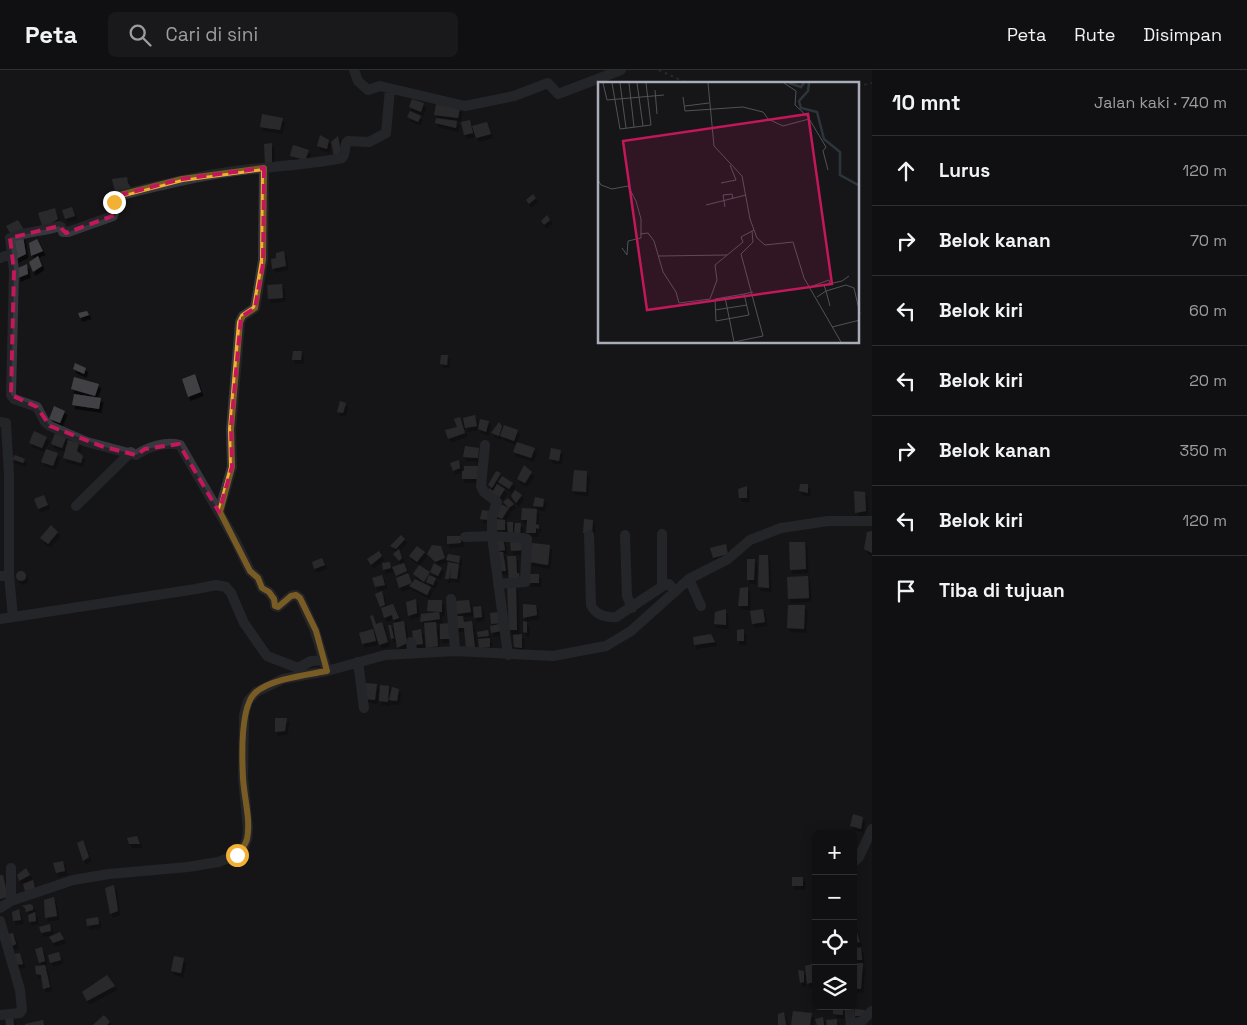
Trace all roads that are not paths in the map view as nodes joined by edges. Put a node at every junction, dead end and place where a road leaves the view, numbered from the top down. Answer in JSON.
{"nodes":[{"id":1,"x":354,"y":70,"type":"edge"},
{"id":2,"x":621,"y":70,"type":"edge"},
{"id":3,"x":390,"y":89,"type":"junction"},
{"id":4,"x":264,"y":168,"type":"junction"},
{"id":5,"x":13,"y":253,"type":"junction"},
{"id":6,"x":0,"y":258,"type":"edge"},
{"id":7,"x":0,"y":422,"type":"edge"},
{"id":8,"x":485,"y":446,"type":"dead end"},
{"id":9,"x":131,"y":452,"type":"junction"},
{"id":10,"x":5,"y":475,"type":"edge"},
{"id":11,"x":76,"y":506,"type":"dead end"},
{"id":12,"x":220,"y":512,"type":"junction"},
{"id":13,"x":872,"y":521,"type":"edge"},
{"id":14,"x":662,"y":534,"type":"dead end"},
{"id":15,"x":589,"y":535,"type":"dead end"},
{"id":16,"x":625,"y":535,"type":"dead end"},
{"id":17,"x":492,"y":536,"type":"junction"},
{"id":18,"x":465,"y":537,"type":"dead end"},
{"id":19,"x":4,"y":575,"type":"edge"},
{"id":20,"x":689,"y":580,"type":"junction"},
{"id":21,"x":498,"y":584,"type":"junction"},
{"id":22,"x":662,"y":586,"type":"junction"},
{"id":23,"x":675,"y":592,"type":"junction"},
{"id":24,"x":451,"y":599,"type":"dead end"},
{"id":25,"x":701,"y":606,"type":"dead end"},
{"id":26,"x":632,"y":608,"type":"junction"},
{"id":27,"x":13,"y":617,"type":"junction"},
{"id":28,"x":0,"y":619,"type":"edge"},
{"id":29,"x":455,"y":651,"type":"junction"},
{"id":30,"x":508,"y":655,"type":"junction"},
{"id":31,"x":324,"y":660,"type":"junction"},
{"id":32,"x":358,"y":662,"type":"junction"},
{"id":33,"x":327,"y":671,"type":"junction"},
{"id":34,"x":364,"y":708,"type":"dead end"},
{"id":35,"x":872,"y":829,"type":"edge"},
{"id":36,"x":857,"y":860,"type":"edge"},
{"id":37,"x":11,"y":868,"type":"dead end"},
{"id":38,"x":11,"y":901,"type":"junction"},
{"id":39,"x":0,"y":908,"type":"edge"},
{"id":40,"x":0,"y":922,"type":"edge"},
{"id":41,"x":849,"y":1010,"type":"edge"},
{"id":42,"x":872,"y":1011,"type":"edge"},
{"id":43,"x":0,"y":1015,"type":"edge"},
{"id":44,"x":851,"y":1025,"type":"edge"}],
"edges":[{"from":1,"to":3,"type":"street"},
{"from":2,"to":3,"type":"street"},
{"from":3,"to":4,"type":"street"},
{"from":4,"to":5,"type":"street"},
{"from":4,"to":12,"type":"street"},
{"from":5,"to":6,"type":"street"},
{"from":5,"to":9,"type":"street"},
{"from":7,"to":10,"type":"street"},
{"from":8,"to":17,"type":"street"},
{"from":9,"to":11,"type":"street"},
{"from":9,"to":12,"type":"street"},
{"from":10,"to":19,"type":"street"},
{"from":12,"to":31,"type":"street"},
{"from":13,"to":20,"type":"street"},
{"from":14,"to":22,"type":"street"},
{"from":15,"to":26,"type":"street"},
{"from":16,"to":26,"type":"street"},
{"from":17,"to":18,"type":"street"},
{"from":17,"to":21,"type":"street"},
{"from":17,"to":21,"type":"street"},
{"from":19,"to":27,"type":"street"},
{"from":20,"to":23,"type":"street"},
{"from":20,"to":25,"type":"street"},
{"from":21,"to":30,"type":"street"},
{"from":22,"to":23,"type":"street"},
{"from":22,"to":26,"type":"street"},
{"from":23,"to":30,"type":"street"},
{"from":24,"to":29,"type":"street"},
{"from":27,"to":28,"type":"street"},
{"from":27,"to":31,"type":"street"},
{"from":29,"to":30,"type":"street"},
{"from":29,"to":32,"type":"street"},
{"from":31,"to":33,"type":"street"},
{"from":32,"to":33,"type":"street"},
{"from":32,"to":34,"type":"street"},
{"from":33,"to":38,"type":"street"},
{"from":35,"to":36,"type":"street"},
{"from":37,"to":38,"type":"street"},
{"from":38,"to":39,"type":"street"},
{"from":40,"to":43,"type":"street"},
{"from":41,"to":44,"type":"street"},
{"from":42,"to":44,"type":"street"}]}
